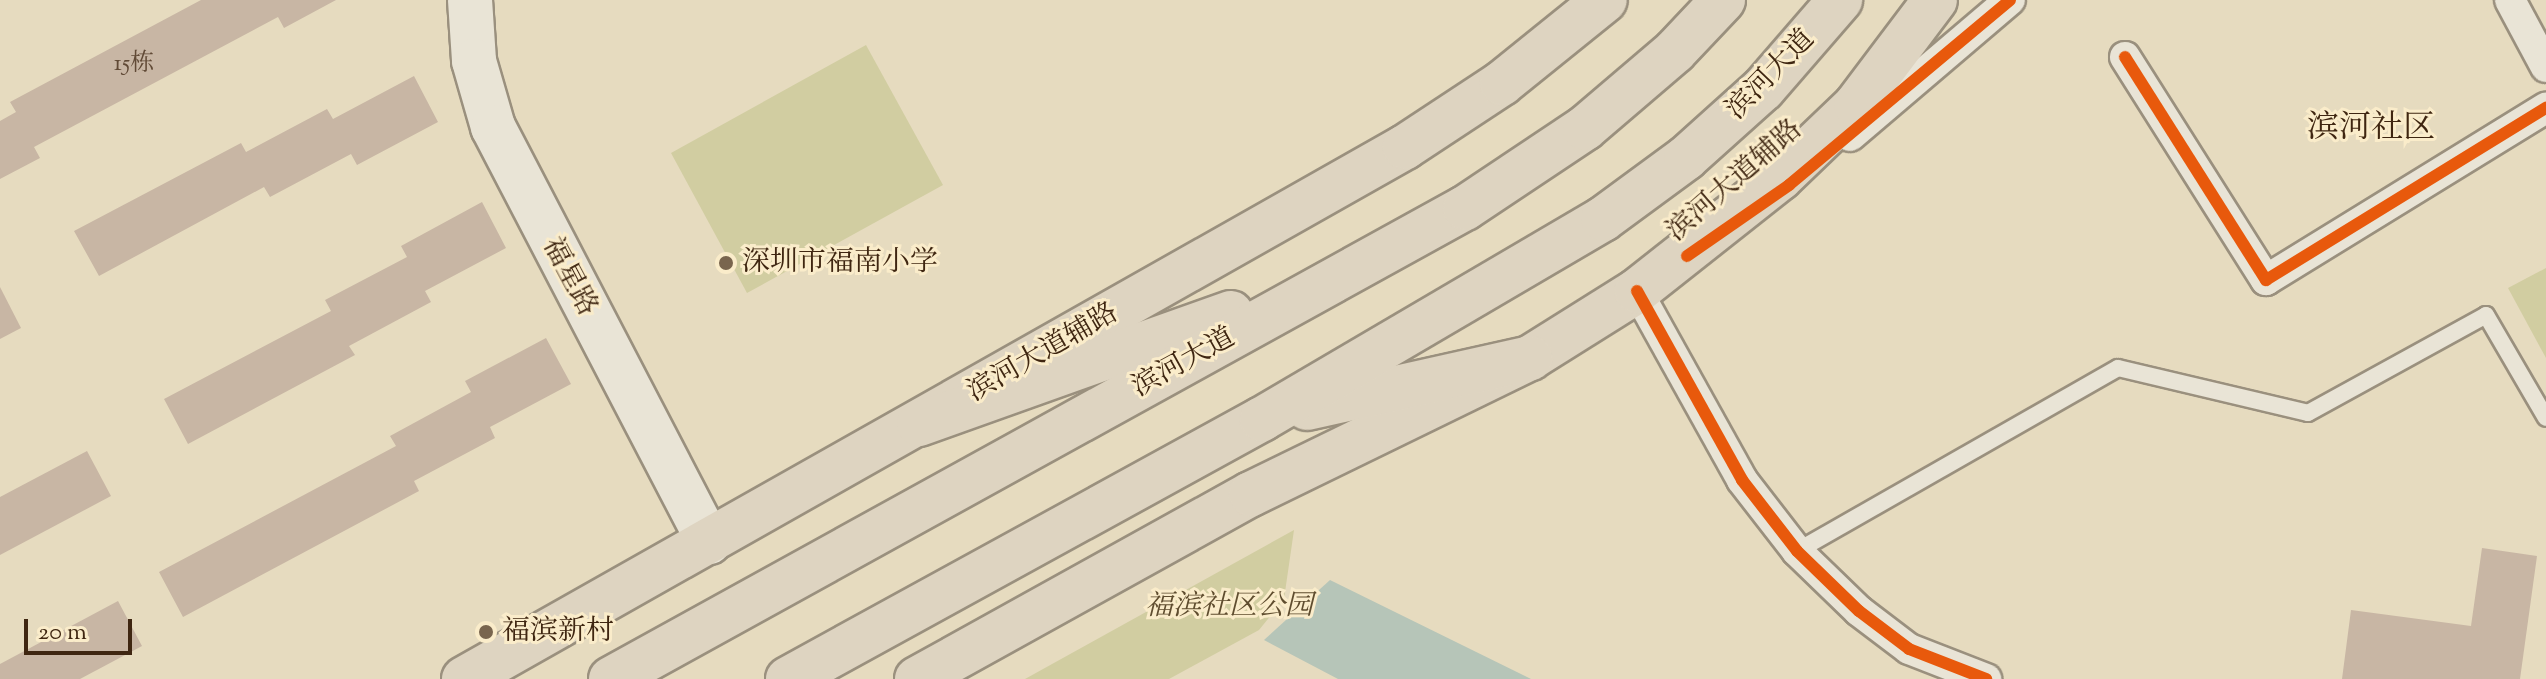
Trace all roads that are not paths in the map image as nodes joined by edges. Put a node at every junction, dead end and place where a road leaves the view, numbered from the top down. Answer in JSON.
{"nodes":[{"id":1,"x":470,"y":0,"type":"edge"},
{"id":2,"x":1605,"y":0,"type":"edge"},
{"id":3,"x":1723,"y":0,"type":"edge"},
{"id":4,"x":1840,"y":0,"type":"edge"},
{"id":5,"x":1935,"y":0,"type":"edge"},
{"id":6,"x":2010,"y":0,"type":"edge"},
{"id":7,"x":2510,"y":0,"type":"edge"},
{"id":8,"x":2125,"y":57,"type":"dead end"},
{"id":9,"x":2546,"y":67,"type":"edge"},
{"id":10,"x":2546,"y":108,"type":"edge"},
{"id":11,"x":1687,"y":256,"type":"junction"},
{"id":12,"x":1354,"y":270,"type":"junction"},
{"id":13,"x":1637,"y":291,"type":"junction"},
{"id":14,"x":1530,"y":358,"type":"junction"},
{"id":15,"x":2546,"y":418,"type":"edge"},
{"id":16,"x":1262,"y":419,"type":"junction"},
{"id":17,"x":919,"y":424,"type":"junction"},
{"id":18,"x":709,"y":542,"type":"junction"},
{"id":19,"x":1797,"y":551,"type":"junction"},
{"id":20,"x":926,"y":677,"type":"edge"},
{"id":21,"x":464,"y":679,"type":"edge"},
{"id":22,"x":611,"y":679,"type":"edge"},
{"id":23,"x":788,"y":679,"type":"edge"},
{"id":24,"x":1986,"y":679,"type":"edge"}],
"edges":[{"from":1,"to":18,"type":"main road","name":"福星路"},
{"from":2,"to":17,"type":"main road","name":"滨河大道辅路"},
{"from":3,"to":12,"type":"main road","name":"滨河大道"},
{"from":4,"to":16,"type":"main road","name":"滨河大道"},
{"from":5,"to":11,"type":"main road","name":"滨河大道辅路"},
{"from":6,"to":11,"type":"street"},
{"from":7,"to":9,"type":"street"},
{"from":8,"to":10,"type":"street"},
{"from":11,"to":13,"type":"main road","name":"滨河大道辅路"},
{"from":12,"to":17,"type":"main road"},
{"from":12,"to":22,"type":"main road","name":"滨河大道"},
{"from":13,"to":14,"type":"main road","name":"滨河大道辅路"},
{"from":13,"to":19,"type":"street"},
{"from":14,"to":16,"type":"main road"},
{"from":14,"to":20,"type":"main road","name":"滨河大道辅路"},
{"from":15,"to":19,"type":"lane"},
{"from":16,"to":23,"type":"main road","name":"滨河大道"},
{"from":17,"to":18,"type":"main road","name":"滨河大道辅路"},
{"from":18,"to":21,"type":"main road","name":"滨河大道辅路"},
{"from":19,"to":24,"type":"street"}]}
